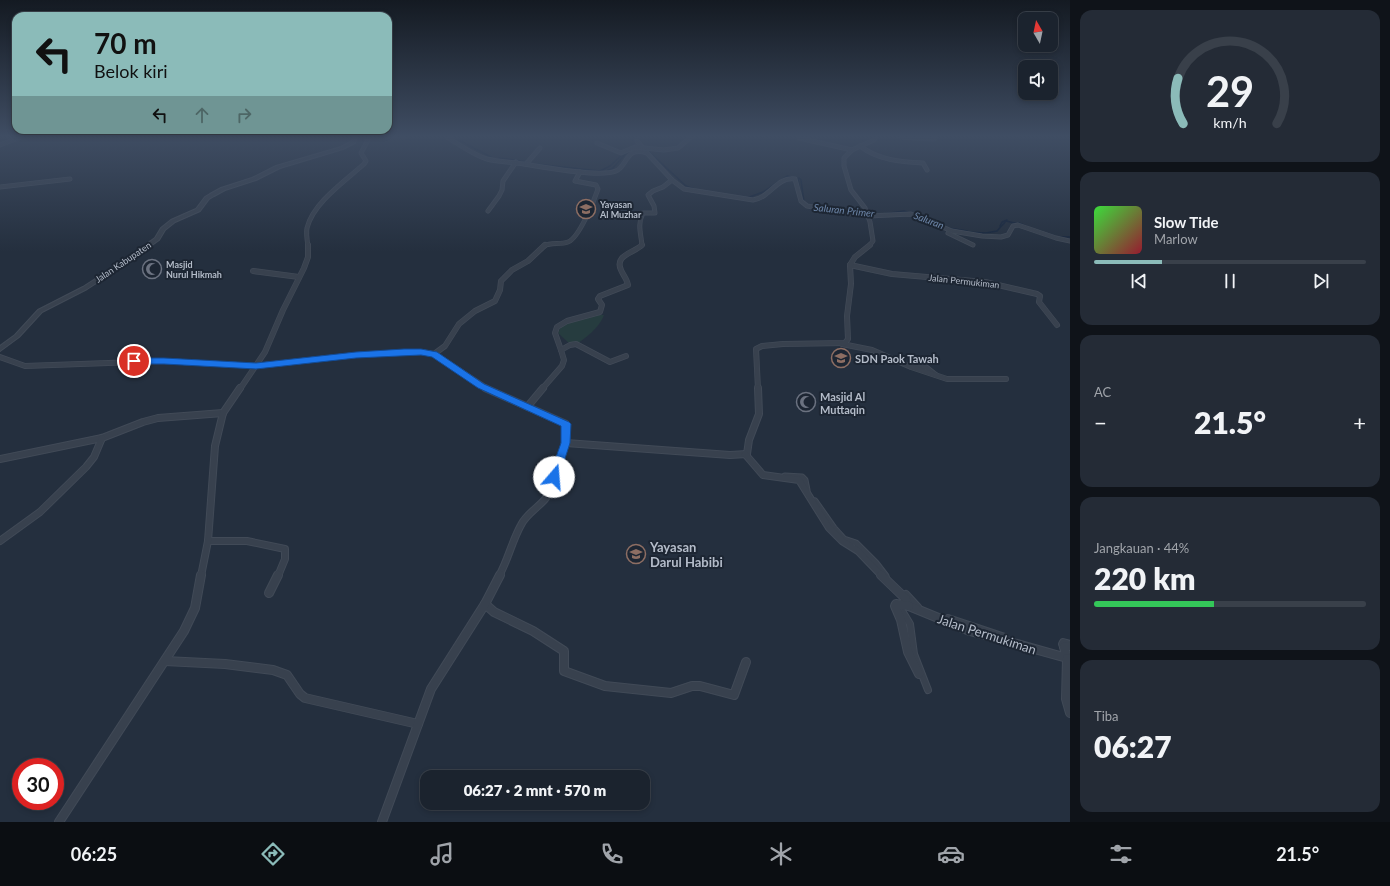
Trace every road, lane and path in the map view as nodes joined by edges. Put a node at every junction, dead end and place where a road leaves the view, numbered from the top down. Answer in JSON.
{"nodes":[{"id":1,"x":263,"y":175,"type":"edge"},
{"id":2,"x":352,"y":175,"type":"edge"},
{"id":3,"x":507,"y":175,"type":"edge"},
{"id":4,"x":578,"y":175,"type":"edge"},
{"id":5,"x":668,"y":175,"type":"edge"},
{"id":6,"x":847,"y":175,"type":"edge"},
{"id":7,"x":70,"y":179,"type":"dead end"},
{"id":8,"x":672,"y":180,"type":"junction"},
{"id":9,"x":0,"y":188,"type":"edge"},
{"id":10,"x":488,"y":210,"type":"dead end"},
{"id":11,"x":868,"y":216,"type":"junction"},
{"id":12,"x":936,"y":226,"type":"junction"},
{"id":13,"x":1070,"y":241,"type":"edge"},
{"id":14,"x":973,"y":245,"type":"dead end"},
{"id":15,"x":850,"y":265,"type":"junction"},
{"id":16,"x":253,"y":271,"type":"dead end"},
{"id":17,"x":299,"y":278,"type":"junction"},
{"id":18,"x":1057,"y":324,"type":"dead end"},
{"id":19,"x":843,"y":344,"type":"junction"},
{"id":20,"x":0,"y":349,"type":"edge"},
{"id":21,"x":561,"y":350,"type":"junction"},
{"id":22,"x":434,"y":354,"type":"junction"},
{"id":23,"x":626,"y":356,"type":"dead end"},
{"id":24,"x":0,"y":357,"type":"edge"},
{"id":25,"x":256,"y":366,"type":"junction"},
{"id":26,"x":1005,"y":379,"type":"dead end"},
{"id":27,"x":528,"y":406,"type":"junction"},
{"id":28,"x":223,"y":413,"type":"junction"},
{"id":29,"x":102,"y":438,"type":"junction"},
{"id":30,"x":566,"y":443,"type":"junction"},
{"id":31,"x":746,"y":454,"type":"junction"},
{"id":32,"x":0,"y":458,"type":"edge"},
{"id":33,"x":0,"y":541,"type":"edge"},
{"id":34,"x":208,"y":541,"type":"junction"},
{"id":35,"x":269,"y":593,"type":"dead end"},
{"id":36,"x":485,"y":604,"type":"junction"},
{"id":37,"x":908,"y":605,"type":"junction"},
{"id":38,"x":1070,"y":645,"type":"edge"},
{"id":39,"x":1066,"y":656,"type":"junction"},
{"id":40,"x":165,"y":661,"type":"junction"},
{"id":41,"x":746,"y":662,"type":"dead end"},
{"id":42,"x":919,"y":674,"type":"dead end"},
{"id":43,"x":928,"y":690,"type":"dead end"},
{"id":44,"x":1070,"y":713,"type":"edge"},
{"id":45,"x":1070,"y":716,"type":"edge"},
{"id":46,"x":418,"y":724,"type":"junction"},
{"id":47,"x":59,"y":822,"type":"edge"},
{"id":48,"x":382,"y":822,"type":"edge"}],
"edges":[{"from":1,"to":20,"type":"street","name":"Jalan Kabupaten"},
{"from":2,"to":17,"type":"street"},
{"from":3,"to":10,"type":"street"},
{"from":4,"to":22,"type":"street"},
{"from":5,"to":8,"type":"street"},
{"from":6,"to":11,"type":"street"},
{"from":7,"to":9,"type":"street"},
{"from":8,"to":11,"type":"street"},
{"from":8,"to":21,"type":"street"},
{"from":11,"to":12,"type":"street"},
{"from":11,"to":15,"type":"street"},
{"from":12,"to":13,"type":"street"},
{"from":12,"to":14,"type":"street"},
{"from":15,"to":18,"type":"street","name":"Jalan Permukiman"},
{"from":15,"to":19,"type":"street"},
{"from":16,"to":17,"type":"street"},
{"from":17,"to":25,"type":"street"},
{"from":19,"to":26,"type":"street"},
{"from":19,"to":31,"type":"street"},
{"from":21,"to":23,"type":"street"},
{"from":21,"to":27,"type":"street"},
{"from":22,"to":25,"type":"street"},
{"from":22,"to":27,"type":"street"},
{"from":24,"to":25,"type":"street"},
{"from":25,"to":28,"type":"street"},
{"from":27,"to":30,"type":"street"},
{"from":28,"to":29,"type":"street"},
{"from":28,"to":34,"type":"street"},
{"from":29,"to":32,"type":"street"},
{"from":29,"to":33,"type":"street"},
{"from":30,"to":31,"type":"street"},
{"from":30,"to":36,"type":"street"},
{"from":31,"to":37,"type":"street","name":"Jalan Permukiman"},
{"from":34,"to":35,"type":"street"},
{"from":34,"to":40,"type":"street"},
{"from":36,"to":41,"type":"street"},
{"from":36,"to":46,"type":"street"},
{"from":37,"to":39,"type":"street","name":"Jalan Permukiman"},
{"from":37,"to":42,"type":"street"},
{"from":37,"to":43,"type":"street"},
{"from":38,"to":39,"type":"street"},
{"from":39,"to":44,"type":"street"},
{"from":39,"to":45,"type":"street"},
{"from":40,"to":46,"type":"street"},
{"from":40,"to":47,"type":"street"},
{"from":46,"to":48,"type":"street"}]}
